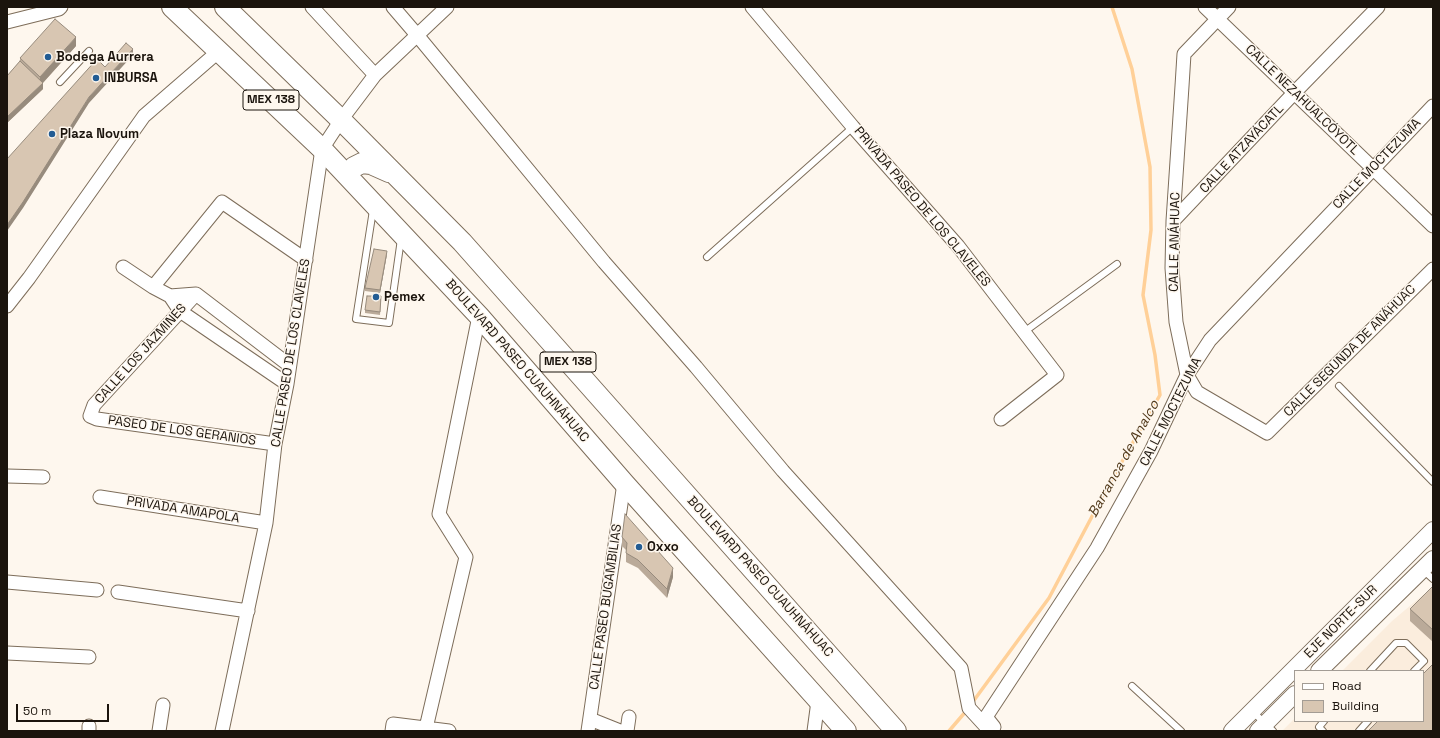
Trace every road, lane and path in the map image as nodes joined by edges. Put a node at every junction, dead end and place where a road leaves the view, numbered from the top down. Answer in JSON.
{"nodes":[{"id":1,"x":61,"y":7,"type":"edge"},
{"id":2,"x":172,"y":7,"type":"edge"},
{"id":3,"x":225,"y":7,"type":"edge"},
{"id":4,"x":312,"y":7,"type":"edge"},
{"id":5,"x":392,"y":7,"type":"edge"},
{"id":6,"x":752,"y":7,"type":"edge"},
{"id":7,"x":1205,"y":7,"type":"edge"},
{"id":8,"x":1229,"y":7,"type":"edge"},
{"id":9,"x":1378,"y":7,"type":"edge"},
{"id":10,"x":443,"y":11,"type":"edge"},
{"id":11,"x":1217,"y":19,"type":"junction"},
{"id":12,"x":7,"y":22,"type":"edge"},
{"id":13,"x":417,"y":35,"type":"junction"},
{"id":14,"x":89,"y":51,"type":"dead end"},
{"id":15,"x":219,"y":52,"type":"junction"},
{"id":16,"x":375,"y":75,"type":"junction"},
{"id":17,"x":60,"y":82,"type":"dead end"},
{"id":18,"x":1294,"y":93,"type":"junction"},
{"id":19,"x":1433,"y":106,"type":"edge"},
{"id":20,"x":341,"y":120,"type":"junction"},
{"id":21,"x":853,"y":127,"type":"junction"},
{"id":22,"x":322,"y":149,"type":"junction"},
{"id":23,"x":1373,"y":168,"type":"junction"},
{"id":24,"x":347,"y":174,"type":"junction"},
{"id":25,"x":396,"y":176,"type":"junction"},
{"id":26,"x":374,"y":204,"type":"junction"},
{"id":27,"x":1173,"y":222,"type":"junction"},
{"id":28,"x":1433,"y":226,"type":"edge"},
{"id":29,"x":402,"y":234,"type":"junction"},
{"id":30,"x":707,"y":257,"type":"dead end"},
{"id":31,"x":306,"y":260,"type":"junction"},
{"id":32,"x":1117,"y":264,"type":"dead end"},
{"id":33,"x":123,"y":267,"type":"dead end"},
{"id":34,"x":1433,"y":269,"type":"edge"},
{"id":35,"x":153,"y":287,"type":"junction"},
{"id":36,"x":196,"y":294,"type":"junction"},
{"id":37,"x":170,"y":296,"type":"junction"},
{"id":38,"x":7,"y":306,"type":"edge"},
{"id":39,"x":180,"y":311,"type":"junction"},
{"id":40,"x":479,"y":316,"type":"junction"},
{"id":41,"x":1024,"y":332,"type":"junction"},
{"id":42,"x":289,"y":365,"type":"junction"},
{"id":43,"x":1187,"y":375,"type":"junction"},
{"id":44,"x":286,"y":384,"type":"junction"},
{"id":45,"x":1339,"y":386,"type":"dead end"},
{"id":46,"x":90,"y":416,"type":"joint"},
{"id":47,"x":1001,"y":419,"type":"dead end"},
{"id":48,"x":1267,"y":433,"type":"joint"},
{"id":49,"x":275,"y":444,"type":"junction"},
{"id":50,"x":7,"y":476,"type":"edge"},
{"id":51,"x":44,"y":477,"type":"dead end"},
{"id":52,"x":1433,"y":482,"type":"edge"},
{"id":53,"x":624,"y":483,"type":"junction"},
{"id":54,"x":100,"y":498,"type":"dead end"},
{"id":55,"x":266,"y":523,"type":"junction"},
{"id":56,"x":1433,"y":530,"type":"edge"},
{"id":57,"x":1430,"y":569,"type":"edge"},
{"id":58,"x":7,"y":582,"type":"edge"},
{"id":59,"x":98,"y":590,"type":"dead end"},
{"id":60,"x":118,"y":592,"type":"dead end"},
{"id":61,"x":248,"y":610,"type":"junction"},
{"id":62,"x":7,"y":653,"type":"edge"},
{"id":63,"x":89,"y":657,"type":"dead end"},
{"id":64,"x":1320,"y":670,"type":"edge"},
{"id":65,"x":1371,"y":670,"type":"edge"},
{"id":66,"x":1415,"y":670,"type":"edge"},
{"id":67,"x":1132,"y":686,"type":"dead end"},
{"id":68,"x":1294,"y":695,"type":"edge"},
{"id":69,"x":818,"y":701,"type":"junction"},
{"id":70,"x":163,"y":705,"type":"dead end"},
{"id":71,"x":1252,"y":711,"type":"junction"},
{"id":72,"x":629,"y":717,"type":"dead end"},
{"id":73,"x":1323,"y":722,"type":"edge"},
{"id":74,"x":1367,"y":722,"type":"edge"},
{"id":75,"x":589,"y":725,"type":"edge"},
{"id":76,"x":392,"y":728,"type":"edge"},
{"id":77,"x":426,"y":728,"type":"junction"},
{"id":78,"x":1265,"y":728,"type":"edge"},
{"id":79,"x":1234,"y":730,"type":"edge"},
{"id":80,"x":159,"y":731,"type":"edge"},
{"id":81,"x":222,"y":731,"type":"edge"},
{"id":82,"x":449,"y":731,"type":"edge"},
{"id":83,"x":620,"y":731,"type":"edge"},
{"id":84,"x":627,"y":731,"type":"edge"},
{"id":85,"x":814,"y":731,"type":"edge"},
{"id":86,"x":846,"y":731,"type":"edge"},
{"id":87,"x":896,"y":731,"type":"edge"},
{"id":88,"x":990,"y":731,"type":"edge"},
{"id":89,"x":998,"y":731,"type":"edge"},
{"id":90,"x":1181,"y":731,"type":"edge"},
{"id":91,"x":1323,"y":731,"type":"edge"},
{"id":92,"x":1359,"y":731,"type":"edge"}],
"edges":[{"from":1,"to":12,"type":"street"},
{"from":2,"to":15,"type":"main road","name":"BOULEVARD PASEO CUAUHNÁHUAC","number":"MEX 138"},
{"from":3,"to":20,"type":"main road","name":"BOULEVARD PASEO CUAUHNÁHUAC","number":"MEX 138"},
{"from":4,"to":16,"type":"street"},
{"from":5,"to":13,"type":"street"},
{"from":6,"to":21,"type":"street","name":"PRIVADA PASEO DE LOS CLAVELES"},
{"from":7,"to":11,"type":"street","name":"CALLE NEZAHUALCÓYOTL"},
{"from":8,"to":11,"type":"street"},
{"from":9,"to":18,"type":"street","name":"CALLE ATZAYÁCATL"},
{"from":10,"to":13,"type":"street","name":"CALLE PASEO DE LOS CLAVELES"},
{"from":11,"to":18,"type":"street","name":"CALLE NEZAHUALCÓYOTL"},
{"from":11,"to":27,"type":"street","name":"CALLE ANÁHUAC"},
{"from":13,"to":16,"type":"street","name":"CALLE PASEO DE LOS CLAVELES"},
{"from":13,"to":88,"type":"street"},
{"from":14,"to":17,"type":"lane"},
{"from":15,"to":22,"type":"main road","name":"BOULEVARD PASEO CUAUHNÁHUAC","number":"MEX 138"},
{"from":15,"to":38,"type":"street"},
{"from":16,"to":20,"type":"street","name":"CALLE PASEO DE LOS CLAVELES"},
{"from":18,"to":23,"type":"street","name":"CALLE NEZAHUALCÓYOTL"},
{"from":18,"to":27,"type":"street","name":"CALLE ATZAYÁCATL"},
{"from":19,"to":23,"type":"street","name":"CALLE MOCTEZUMA"},
{"from":20,"to":22,"type":"street","name":"CALLE PASEO DE LOS CLAVELES"},
{"from":20,"to":25,"type":"main road","name":"BOULEVARD PASEO CUAUHNÁHUAC","number":"MEX 138"},
{"from":21,"to":30,"type":"lane"},
{"from":21,"to":41,"type":"street","name":"PRIVADA PASEO DE LOS CLAVELES"},
{"from":22,"to":24,"type":"main road","name":"BOULEVARD PASEO CUAUHNÁHUAC","number":"MEX 138"},
{"from":22,"to":31,"type":"street","name":"CALLE PASEO DE LOS CLAVELES"},
{"from":23,"to":28,"type":"street","name":"CALLE NEZAHUALCÓYOTL"},
{"from":23,"to":43,"type":"street","name":"CALLE MOCTEZUMA"},
{"from":24,"to":25,"type":"main road"},
{"from":24,"to":26,"type":"main road","name":"BOULEVARD PASEO CUAUHNÁHUAC","number":"MEX 138"},
{"from":25,"to":87,"type":"main road","name":"BOULEVARD PASEO CUAUHNÁHUAC","number":"MEX 138"},
{"from":26,"to":29,"type":"main road","name":"BOULEVARD PASEO CUAUHNÁHUAC","number":"MEX 138"},
{"from":26,"to":29,"type":"lane"},
{"from":27,"to":43,"type":"street","name":"CALLE ANÁHUAC"},
{"from":29,"to":40,"type":"main road","name":"BOULEVARD PASEO CUAUHNÁHUAC","number":"MEX 138"},
{"from":31,"to":35,"type":"street"},
{"from":31,"to":42,"type":"street","name":"CALLE PASEO DE LOS CLAVELES"},
{"from":32,"to":41,"type":"lane"},
{"from":33,"to":35,"type":"street"},
{"from":34,"to":48,"type":"street","name":"CALLE SEGUNDA DE ANÁHUAC"},
{"from":35,"to":37,"type":"street"},
{"from":36,"to":37,"type":"street"},
{"from":36,"to":39,"type":"street","name":"CALLE LOS JAZMINES"},
{"from":36,"to":42,"type":"street"},
{"from":37,"to":39,"type":"street"},
{"from":39,"to":44,"type":"street"},
{"from":39,"to":46,"type":"street","name":"CALLE LOS JAZMINES"},
{"from":40,"to":53,"type":"main road","name":"BOULEVARD PASEO CUAUHNÁHUAC","number":"MEX 138"},
{"from":40,"to":77,"type":"street"},
{"from":41,"to":47,"type":"street","name":"PRIVADA PASEO DE LOS CLAVELES"},
{"from":42,"to":44,"type":"street","name":"CALLE PASEO DE LOS CLAVELES"},
{"from":43,"to":48,"type":"street","name":"CALLE ANÁHUAC"},
{"from":43,"to":89,"type":"street","name":"CALLE MOCTEZUMA"},
{"from":44,"to":49,"type":"street","name":"CALLE PASEO DE LOS CLAVELES"},
{"from":45,"to":52,"type":"lane"},
{"from":46,"to":49,"type":"street","name":"PASEO DE LOS GERANIOS"},
{"from":49,"to":55,"type":"street","name":"CALLE PASEO DE LOS CLAVELES"},
{"from":50,"to":51,"type":"street"},
{"from":53,"to":69,"type":"main road","name":"BOULEVARD PASEO CUAUHNÁHUAC","number":"MEX 138"},
{"from":53,"to":75,"type":"street","name":"CALLE PASEO BUGAMBILIAS"},
{"from":54,"to":55,"type":"street","name":"PRIVADA AMAPOLA"},
{"from":55,"to":61,"type":"street","name":"CALLE PASEO DE LOS CLAVELES"},
{"from":56,"to":71,"type":"street","name":"EJE NORTE-SUR"},
{"from":57,"to":64,"type":"street","name":"EJE NORTE-SUR"},
{"from":58,"to":59,"type":"street"},
{"from":60,"to":61,"type":"street"},
{"from":61,"to":81,"type":"street","name":"CALLE PASEO DE LOS CLAVELES"},
{"from":62,"to":63,"type":"street"},
{"from":65,"to":66,"type":"lane"},
{"from":67,"to":90,"type":"lane"},
{"from":68,"to":78,"type":"street"},
{"from":69,"to":85,"type":"street"},
{"from":69,"to":86,"type":"main road","name":"BOULEVARD PASEO CUAUHNÁHUAC","number":"MEX 138"},
{"from":70,"to":80,"type":"street"},
{"from":71,"to":78,"type":"lane"},
{"from":71,"to":79,"type":"street","name":"EJE NORTE-SUR"},
{"from":72,"to":84,"type":"street"},
{"from":73,"to":91,"type":"lane"},
{"from":74,"to":92,"type":"lane"},
{"from":75,"to":83,"type":"street"},
{"from":76,"to":77,"type":"street"},
{"from":77,"to":82,"type":"street"}]}
